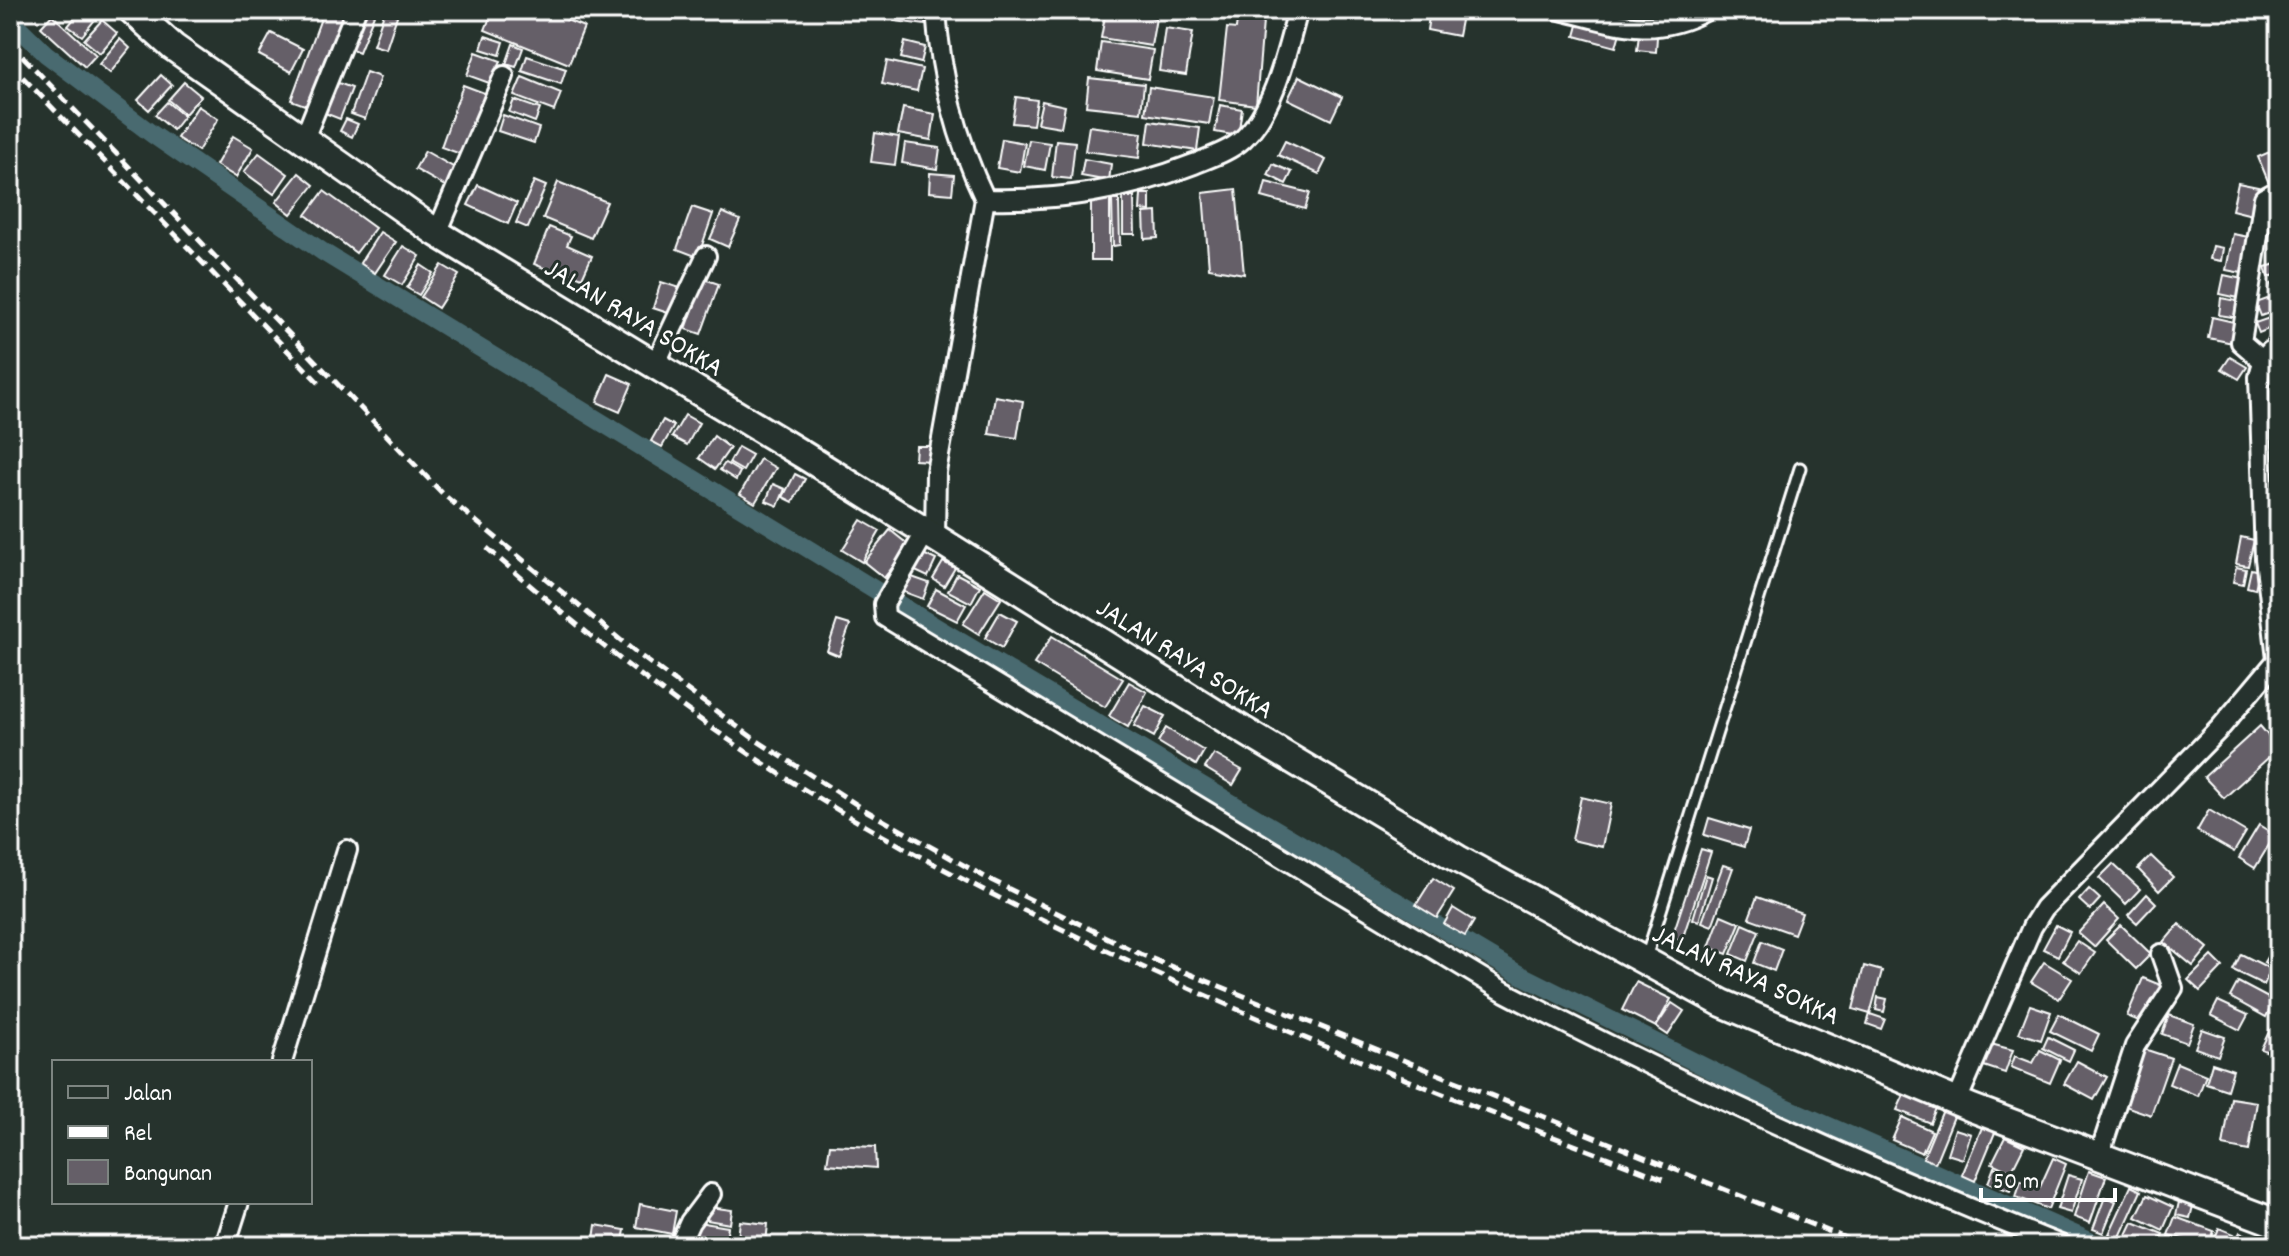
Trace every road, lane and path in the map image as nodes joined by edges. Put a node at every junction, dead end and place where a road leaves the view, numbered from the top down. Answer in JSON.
{"nodes":[{"id":1,"x":132,"y":10,"type":"edge"},
{"id":2,"x":356,"y":10,"type":"edge"},
{"id":3,"x":936,"y":10,"type":"edge"},
{"id":4,"x":1298,"y":10,"type":"edge"},
{"id":5,"x":1561,"y":10,"type":"edge"},
{"id":6,"x":1707,"y":10,"type":"edge"},
{"id":7,"x":504,"y":76,"type":"dead end"},
{"id":8,"x":304,"y":139,"type":"junction"},
{"id":9,"x":2279,"y":190,"type":"edge"},
{"id":10,"x":985,"y":199,"type":"junction"},
{"id":11,"x":437,"y":233,"type":"junction"},
{"id":12,"x":706,"y":256,"type":"dead end"},
{"id":13,"x":2279,"y":346,"type":"edge"},
{"id":14,"x":2263,"y":361,"type":"junction"},
{"id":15,"x":654,"y":367,"type":"junction"},
{"id":16,"x":1800,"y":468,"type":"dead end"},
{"id":17,"x":930,"y":535,"type":"junction"},
{"id":18,"x":2278,"y":658,"type":"edge"},
{"id":19,"x":347,"y":850,"type":"dead end"},
{"id":20,"x":2161,"y":954,"type":"dead end"},
{"id":21,"x":1645,"y":961,"type":"junction"},
{"id":22,"x":283,"y":1060,"type":"edge"},
{"id":23,"x":1957,"y":1101,"type":"junction"},
{"id":24,"x":2099,"y":1156,"type":"junction"},
{"id":25,"x":711,"y":1194,"type":"dead end"},
{"id":26,"x":238,"y":1204,"type":"edge"},
{"id":27,"x":2279,"y":1224,"type":"edge"},
{"id":28,"x":225,"y":1246,"type":"edge"},
{"id":29,"x":679,"y":1246,"type":"edge"},
{"id":30,"x":2063,"y":1246,"type":"edge"}],
"edges":[{"from":1,"to":8,"type":"main road","name":"JALAN RAYA SOKKA"},
{"from":2,"to":8,"type":"street"},
{"from":3,"to":10,"type":"street"},
{"from":4,"to":10,"type":"street"},
{"from":5,"to":6,"type":"street"},
{"from":7,"to":11,"type":"street"},
{"from":8,"to":11,"type":"main road","name":"JALAN RAYA SOKKA"},
{"from":9,"to":14,"type":"street"},
{"from":10,"to":17,"type":"street"},
{"from":11,"to":15,"type":"main road","name":"JALAN RAYA SOKKA"},
{"from":12,"to":15,"type":"street"},
{"from":13,"to":14,"type":"street"},
{"from":14,"to":18,"type":"street"},
{"from":15,"to":17,"type":"main road","name":"JALAN RAYA SOKKA"},
{"from":16,"to":21,"type":"lane"},
{"from":17,"to":21,"type":"main road","name":"JALAN RAYA SOKKA"},
{"from":17,"to":30,"type":"street"},
{"from":18,"to":23,"type":"street"},
{"from":19,"to":22,"type":"street"},
{"from":20,"to":24,"type":"street"},
{"from":21,"to":23,"type":"main road","name":"JALAN RAYA SOKKA"},
{"from":23,"to":24,"type":"main road","name":"JALAN RAYA SOKKA"},
{"from":24,"to":27,"type":"main road","name":"JALAN RAYA SOKKA"},
{"from":25,"to":29,"type":"street"},
{"from":26,"to":28,"type":"street"}]}
